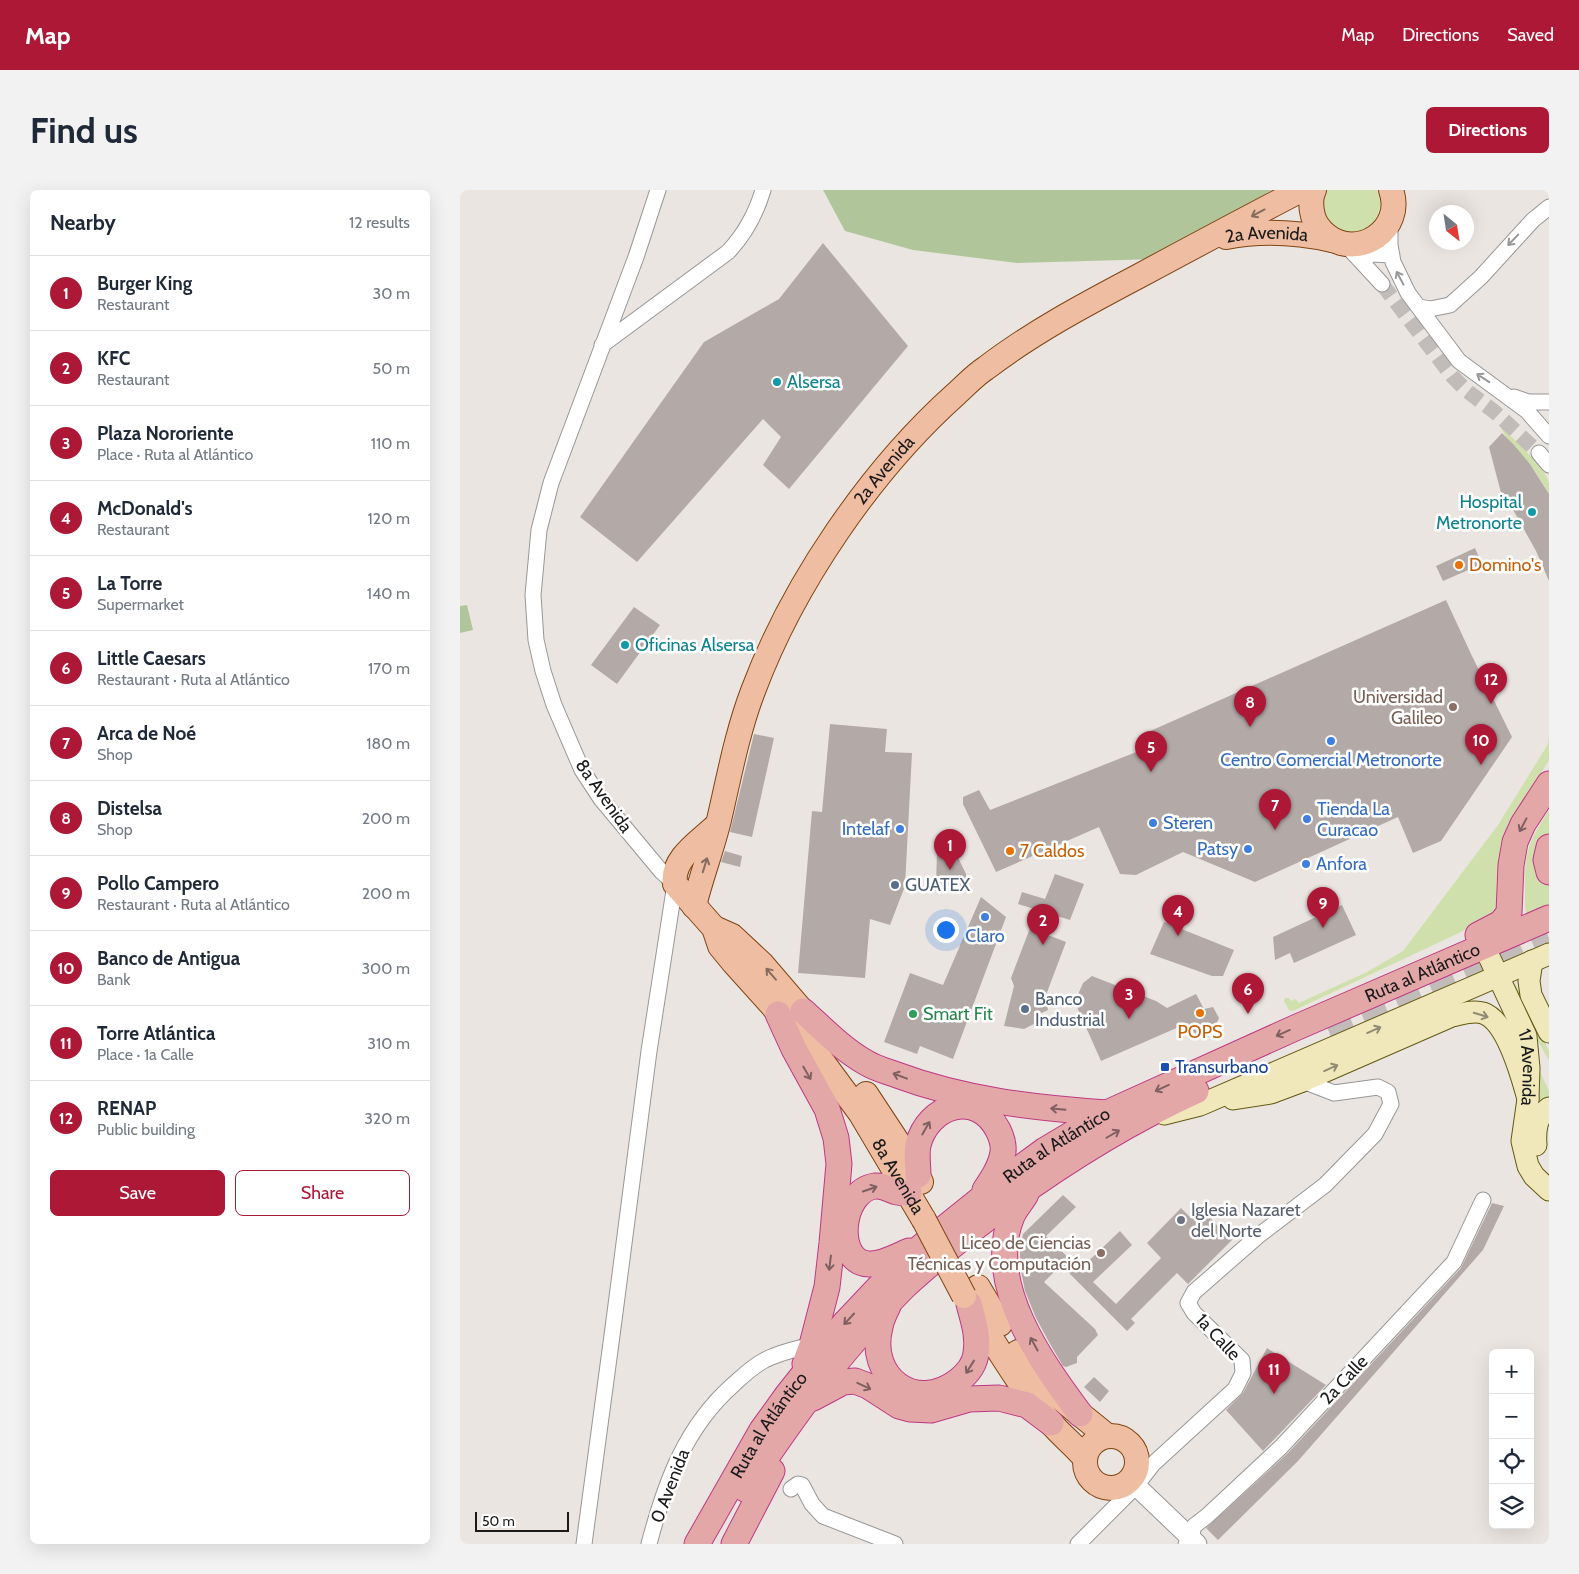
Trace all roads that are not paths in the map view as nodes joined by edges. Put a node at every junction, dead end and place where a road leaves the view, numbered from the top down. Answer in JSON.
{"nodes":[{"id":1,"x":658,"y":190,"type":"edge"},
{"id":2,"x":763,"y":190,"type":"edge"},
{"id":3,"x":1301,"y":190,"type":"edge"},
{"id":4,"x":1314,"y":190,"type":"edge"},
{"id":5,"x":1394,"y":201,"type":"edge"},
{"id":6,"x":1549,"y":207,"type":"edge"},
{"id":7,"x":1202,"y":242,"type":"junction"},
{"id":8,"x":1338,"y":242,"type":"junction"},
{"id":9,"x":1392,"y":255,"type":"junction"},
{"id":10,"x":1362,"y":262,"type":"junction"},
{"id":11,"x":1382,"y":284,"type":"tunnel mouth"},
{"id":12,"x":1419,"y":308,"type":"junction"},
{"id":13,"x":602,"y":346,"type":"junction"},
{"id":14,"x":1507,"y":395,"type":"junction"},
{"id":15,"x":1549,"y":402,"type":"edge"},
{"id":16,"x":1549,"y":436,"type":"edge"},
{"id":17,"x":1539,"y":453,"type":"tunnel mouth"},
{"id":18,"x":1549,"y":465,"type":"edge"},
{"id":19,"x":1549,"y":784,"type":"edge"},
{"id":20,"x":718,"y":824,"type":"junction"},
{"id":21,"x":1549,"y":847,"type":"edge"},
{"id":22,"x":1549,"y":872,"type":"edge"},
{"id":23,"x":674,"y":884,"type":"junction"},
{"id":24,"x":694,"y":906,"type":"junction"},
{"id":25,"x":1549,"y":918,"type":"edge"},
{"id":26,"x":714,"y":928,"type":"junction"},
{"id":27,"x":1484,"y":946,"type":"junction"},
{"id":28,"x":1541,"y":958,"type":"edge"},
{"id":29,"x":1456,"y":959,"type":"junction"},
{"id":30,"x":1498,"y":976,"type":"junction"},
{"id":31,"x":803,"y":1011,"type":"junction"},
{"id":32,"x":778,"y":1014,"type":"junction"},
{"id":33,"x":1329,"y":1032,"type":"tunnel mouth"},
{"id":34,"x":1549,"y":1032,"type":"edge"},
{"id":35,"x":1303,"y":1081,"type":"junction"},
{"id":36,"x":1528,"y":1099,"type":"junction"},
{"id":37,"x":1200,"y":1104,"type":"junction"},
{"id":38,"x":1549,"y":1108,"type":"edge"},
{"id":39,"x":1107,"y":1114,"type":"junction"},
{"id":40,"x":1135,"y":1122,"type":"junction"},
{"id":41,"x":1549,"y":1174,"type":"edge"},
{"id":42,"x":913,"y":1184,"type":"junction"},
{"id":43,"x":1033,"y":1185,"type":"junction"},
{"id":44,"x":1549,"y":1190,"type":"edge"},
{"id":45,"x":1483,"y":1200,"type":"dead end"},
{"id":46,"x":978,"y":1201,"type":"junction"},
{"id":47,"x":921,"y":1247,"type":"junction"},
{"id":48,"x":970,"y":1296,"type":"junction"},
{"id":49,"x":889,"y":1303,"type":"junction"},
{"id":50,"x":812,"y":1345,"type":"junction"},
{"id":51,"x":795,"y":1405,"type":"junction"},
{"id":52,"x":1080,"y":1414,"type":"junction"},
{"id":53,"x":1051,"y":1423,"type":"junction"},
{"id":54,"x":762,"y":1430,"type":"junction"},
{"id":55,"x":1107,"y":1436,"type":"junction"},
{"id":56,"x":1085,"y":1458,"type":"junction"},
{"id":57,"x":1133,"y":1483,"type":"junction"},
{"id":58,"x":791,"y":1489,"type":"dead end"},
{"id":59,"x":1191,"y":1542,"type":"edge"},
{"id":60,"x":584,"y":1544,"type":"edge"},
{"id":61,"x":649,"y":1544,"type":"edge"},
{"id":62,"x":683,"y":1544,"type":"edge"},
{"id":63,"x":697,"y":1544,"type":"edge"},
{"id":64,"x":716,"y":1544,"type":"edge"},
{"id":65,"x":734,"y":1544,"type":"edge"},
{"id":66,"x":895,"y":1544,"type":"edge"},
{"id":67,"x":1078,"y":1544,"type":"edge"}],
"edges":[{"from":1,"to":13,"type":"street","name":"8a Avenida"},
{"from":2,"to":13,"type":"street"},
{"from":3,"to":7,"type":"main road","name":"2a Avenida","one_way":true},
{"from":4,"to":8,"type":"main road"},
{"from":5,"to":8,"type":"main road","name":"2a Avenida"},
{"from":5,"to":9,"type":"street"},
{"from":6,"to":12,"type":"street","one_way":true},
{"from":7,"to":8,"type":"main road","name":"2a Avenida"},
{"from":7,"to":20,"type":"main road","name":"2a Avenida"},
{"from":8,"to":10,"type":"street"},
{"from":9,"to":10,"type":"street"},
{"from":12,"to":9,"type":"street","one_way":true},
{"from":10,"to":11,"type":"street"},
{"from":14,"to":12,"type":"street","one_way":true},
{"from":13,"to":23,"type":"street","name":"8a Avenida"},
{"from":14,"to":15,"type":"street"},
{"from":14,"to":16,"type":"street"},
{"from":17,"to":18,"type":"street"},
{"from":19,"to":29,"type":"highway","one_way":true},
{"from":20,"to":23,"type":"main road"},
{"from":24,"to":20,"type":"main road","name":"2a Avenida","one_way":true},
{"from":21,"to":22,"type":"highway"},
{"from":23,"to":24,"type":"main road","name":"8a Avenida"},
{"from":23,"to":60,"type":"street"},
{"from":24,"to":26,"type":"main road","name":"8a Avenida"},
{"from":25,"to":27,"type":"highway","name":"Ruta al Atlántico"},
{"from":31,"to":26,"type":"main road","name":"8a Avenida","one_way":true},
{"from":26,"to":32,"type":"main road","name":"8a Avenida"},
{"from":27,"to":29,"type":"highway","name":"Ruta al Atlántico"},
{"from":27,"to":30,"type":"main road","name":"11 Avenida"},
{"from":28,"to":30,"type":"main road","name":"Ruta al Atlántico"},
{"from":28,"to":34,"type":"main road","name":"11 Avenida"},
{"from":29,"to":39,"type":"highway","name":"Ruta al Atlántico","one_way":true},
{"from":30,"to":36,"type":"main road","name":"11 Avenida"},
{"from":37,"to":30,"type":"main road","name":"Ruta al Atlántico","one_way":true},
{"from":39,"to":31,"type":"highway","one_way":true},
{"from":31,"to":42,"type":"main road","name":"8a Avenida"},
{"from":32,"to":42,"type":"main road","name":"8a Avenida"},
{"from":32,"to":50,"type":"highway","one_way":true},
{"from":33,"to":40,"type":"highway","name":"Ruta al Atlántico"},
{"from":35,"to":36,"type":"main road","one_way":true},
{"from":35,"to":37,"type":"main road"},
{"from":35,"to":57,"type":"street","name":"1a Calle"},
{"from":36,"to":44,"type":"main road","name":"11 Avenida"},
{"from":37,"to":40,"type":"main road","name":"Ruta al Atlántico"},
{"from":38,"to":41,"type":"main road"},
{"from":39,"to":46,"type":"highway","name":"Ruta al Atlántico"},
{"from":43,"to":40,"type":"highway","name":"Ruta al Atlántico","one_way":true},
{"from":42,"to":46,"type":"highway","one_way":true},
{"from":47,"to":42,"type":"highway","one_way":true},
{"from":42,"to":48,"type":"main road","name":"8a Avenida","bridge":true},
{"from":43,"to":49,"type":"highway","name":"Ruta al Atlántico"},
{"from":52,"to":43,"type":"highway","one_way":true},
{"from":45,"to":59,"type":"street","name":"2a Calle"},
{"from":46,"to":47,"type":"highway","name":"Ruta al Atlántico"},
{"from":47,"to":51,"type":"highway","name":"Ruta al Atlántico","one_way":true},
{"from":48,"to":49,"type":"highway","one_way":true},
{"from":48,"to":52,"type":"main road","name":"8a Avenida"},
{"from":48,"to":53,"type":"main road","name":"8a Avenida"},
{"from":49,"to":51,"type":"highway","name":"Ruta al Atlántico"},
{"from":50,"to":51,"type":"highway"},
{"from":50,"to":61,"type":"street","name":"0 Avenida"},
{"from":51,"to":53,"type":"highway","one_way":true},
{"from":51,"to":54,"type":"highway","name":"Ruta al Atlántico"},
{"from":51,"to":64,"type":"highway","name":"Ruta al Atlántico"},
{"from":51,"to":65,"type":"highway"},
{"from":52,"to":55,"type":"main road","name":"8a Avenida"},
{"from":53,"to":56,"type":"main road","name":"8a Avenida"},
{"from":54,"to":62,"type":"highway"},
{"from":54,"to":63,"type":"highway","name":"Ruta al Atlántico"},
{"from":55,"to":56,"type":"main road"},
{"from":55,"to":57,"type":"main road"},
{"from":56,"to":57,"type":"main road"},
{"from":57,"to":59,"type":"street"},
{"from":57,"to":67,"type":"street","name":"1a Calle"},
{"from":58,"to":66,"type":"street"}]}
